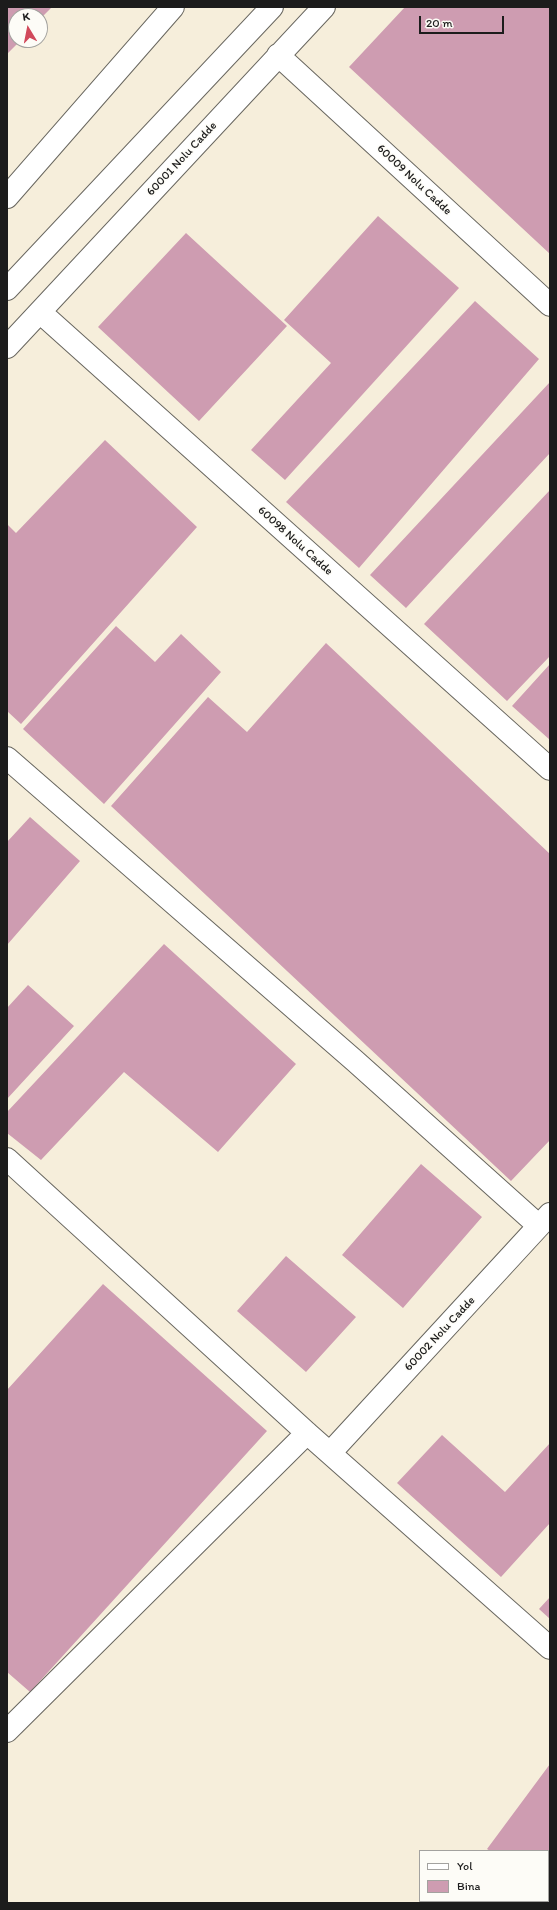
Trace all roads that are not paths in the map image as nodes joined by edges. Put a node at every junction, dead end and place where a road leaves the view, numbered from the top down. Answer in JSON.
{"nodes":[{"id":1,"x":173,"y":7,"type":"edge"},
{"id":2,"x":272,"y":7,"type":"edge"},
{"id":3,"x":324,"y":7,"type":"edge"},
{"id":4,"x":278,"y":55,"type":"junction"},
{"id":5,"x":7,"y":197,"type":"edge"},
{"id":6,"x":7,"y":289,"type":"edge"},
{"id":7,"x":550,"y":305,"type":"edge"},
{"id":8,"x":40,"y":312,"type":"junction"},
{"id":9,"x":7,"y":347,"type":"edge"},
{"id":10,"x":7,"y":758,"type":"edge"},
{"id":11,"x":550,"y":769,"type":"edge"},
{"id":12,"x":7,"y":1158,"type":"edge"},
{"id":13,"x":546,"y":1220,"type":"edge"},
{"id":14,"x":307,"y":1433,"type":"junction"},
{"id":15,"x":330,"y":1454,"type":"junction"},
{"id":16,"x":550,"y":1648,"type":"edge"},
{"id":17,"x":7,"y":1731,"type":"edge"}],
"edges":[{"from":1,"to":5,"type":"street"},
{"from":2,"to":6,"type":"street"},
{"from":3,"to":4,"type":"street","name":"60001 Nolu Cadde"},
{"from":4,"to":7,"type":"street","name":"60009 Nolu Cadde"},
{"from":4,"to":8,"type":"street","name":"60001 Nolu Cadde"},
{"from":8,"to":9,"type":"street","name":"60001 Nolu Cadde"},
{"from":8,"to":11,"type":"street","name":"60098 Nolu Cadde"},
{"from":10,"to":13,"type":"street"},
{"from":12,"to":14,"type":"street"},
{"from":13,"to":15,"type":"street","name":"60002 Nolu Cadde"},
{"from":14,"to":15,"type":"street"},
{"from":14,"to":17,"type":"street"},
{"from":15,"to":16,"type":"street"}]}
